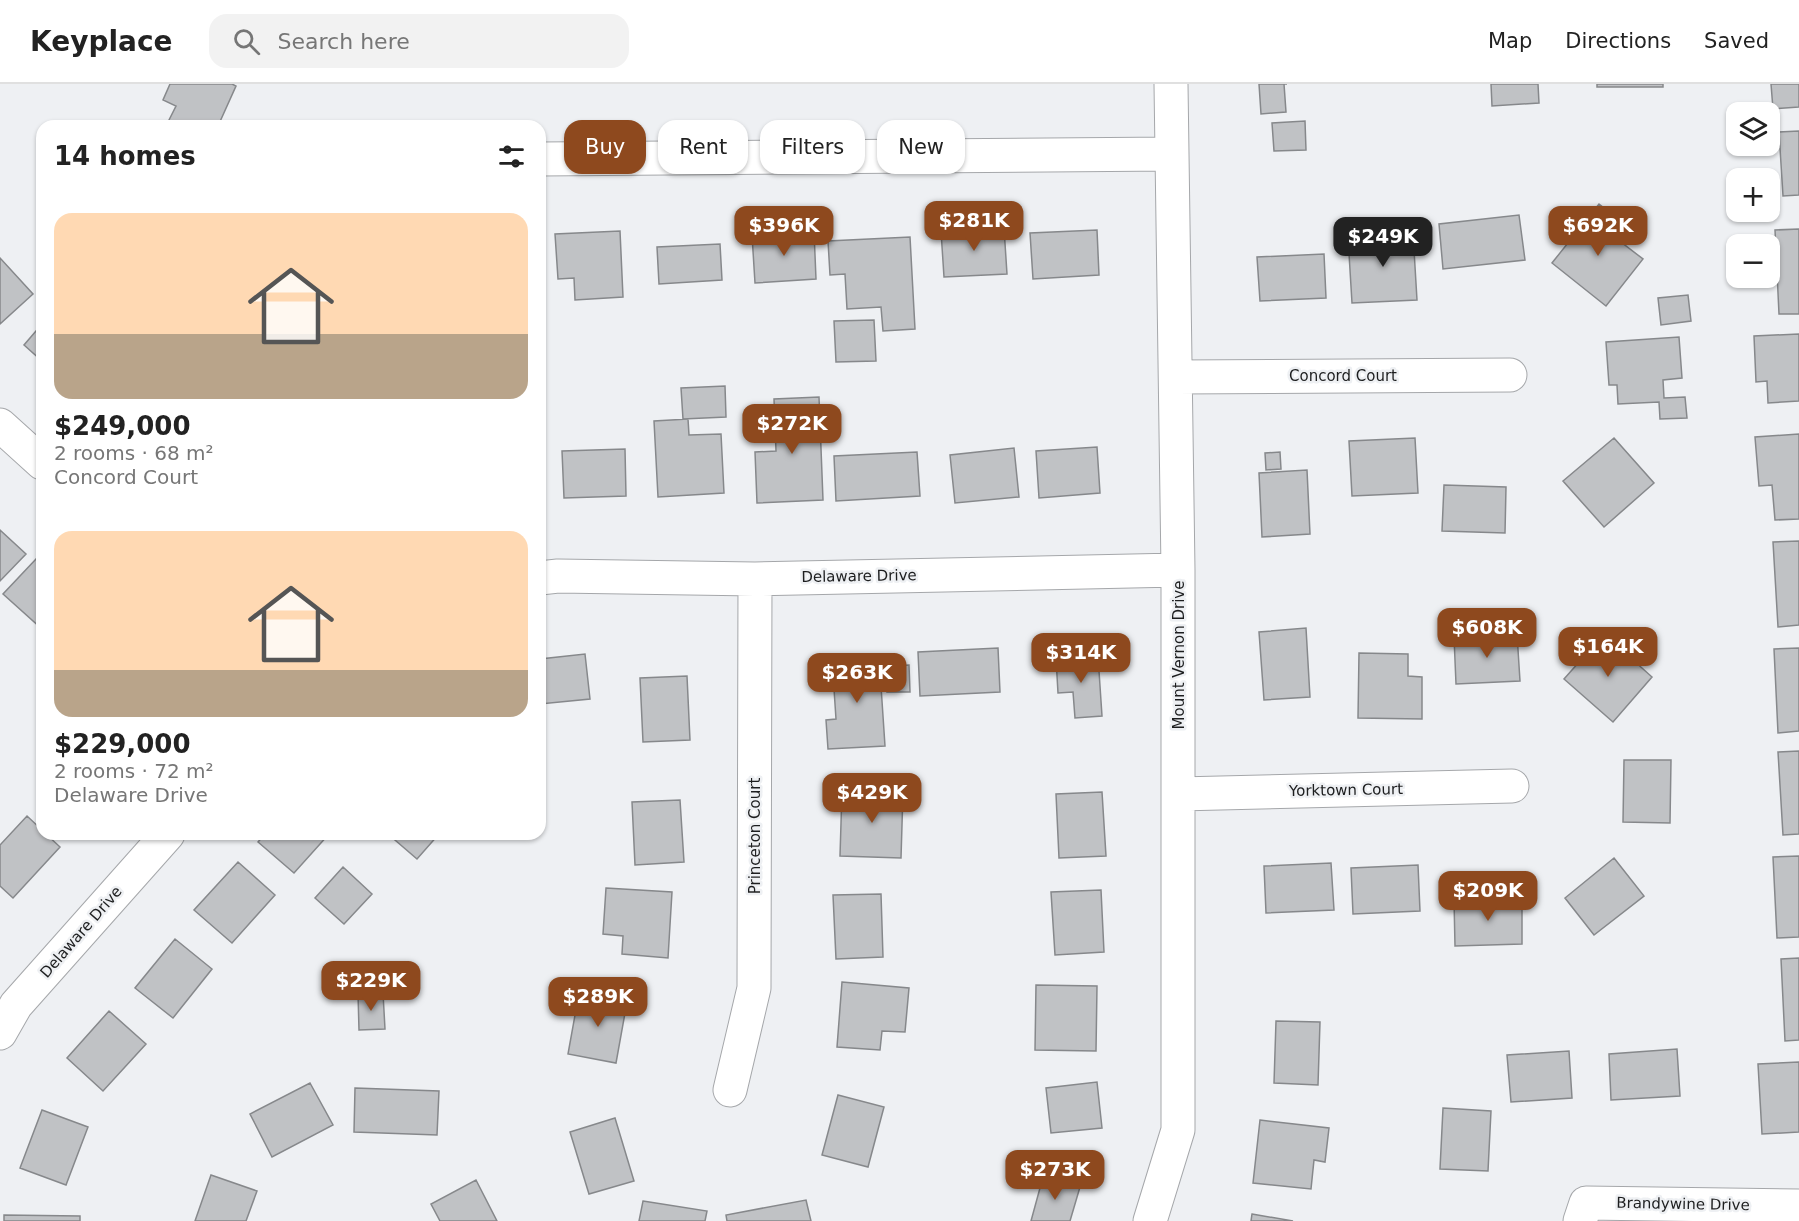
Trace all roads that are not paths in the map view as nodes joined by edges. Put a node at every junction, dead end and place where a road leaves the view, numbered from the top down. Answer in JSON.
{"nodes":[{"id":1,"x":1171,"y":84,"type":"edge"},
{"id":2,"x":1171,"y":154,"type":"junction"},
{"id":3,"x":546,"y":159,"type":"edge"},
{"id":4,"x":1510,"y":375,"type":"dead end"},
{"id":5,"x":1176,"y":377,"type":"junction"},
{"id":6,"x":0,"y":425,"type":"edge"},
{"id":7,"x":36,"y":458,"type":"edge"},
{"id":8,"x":1178,"y":570,"type":"junction"},
{"id":9,"x":546,"y":577,"type":"edge"},
{"id":10,"x":755,"y":579,"type":"junction"},
{"id":11,"x":1512,"y":786,"type":"dead end"},
{"id":12,"x":1179,"y":794,"type":"junction"},
{"id":13,"x":162,"y":840,"type":"edge"},
{"id":14,"x":5,"y":1009,"type":"edge"},
{"id":15,"x":730,"y":1090,"type":"dead end"},
{"id":16,"x":1799,"y":1206,"type":"edge"},
{"id":17,"x":1150,"y":1221,"type":"edge"},
{"id":18,"x":1580,"y":1221,"type":"edge"}],
"edges":[{"from":1,"to":2,"type":"street","name":"Mount Vernon Drive"},
{"from":2,"to":3,"type":"street"},
{"from":2,"to":5,"type":"street","name":"Mount Vernon Drive"},
{"from":4,"to":5,"type":"street","name":"Concord Court"},
{"from":5,"to":8,"type":"street","name":"Mount Vernon Drive"},
{"from":6,"to":7,"type":"street"},
{"from":8,"to":10,"type":"street","name":"Delaware Drive"},
{"from":8,"to":12,"type":"street","name":"Mount Vernon Drive"},
{"from":9,"to":10,"type":"street","name":"Delaware Drive"},
{"from":10,"to":15,"type":"street","name":"Princeton Court"},
{"from":11,"to":12,"type":"street","name":"Yorktown Court"},
{"from":12,"to":17,"type":"street","name":"Mount Vernon Drive"},
{"from":13,"to":14,"type":"street","name":"Delaware Drive"},
{"from":16,"to":18,"type":"street","name":"Brandywine Drive"}]}
